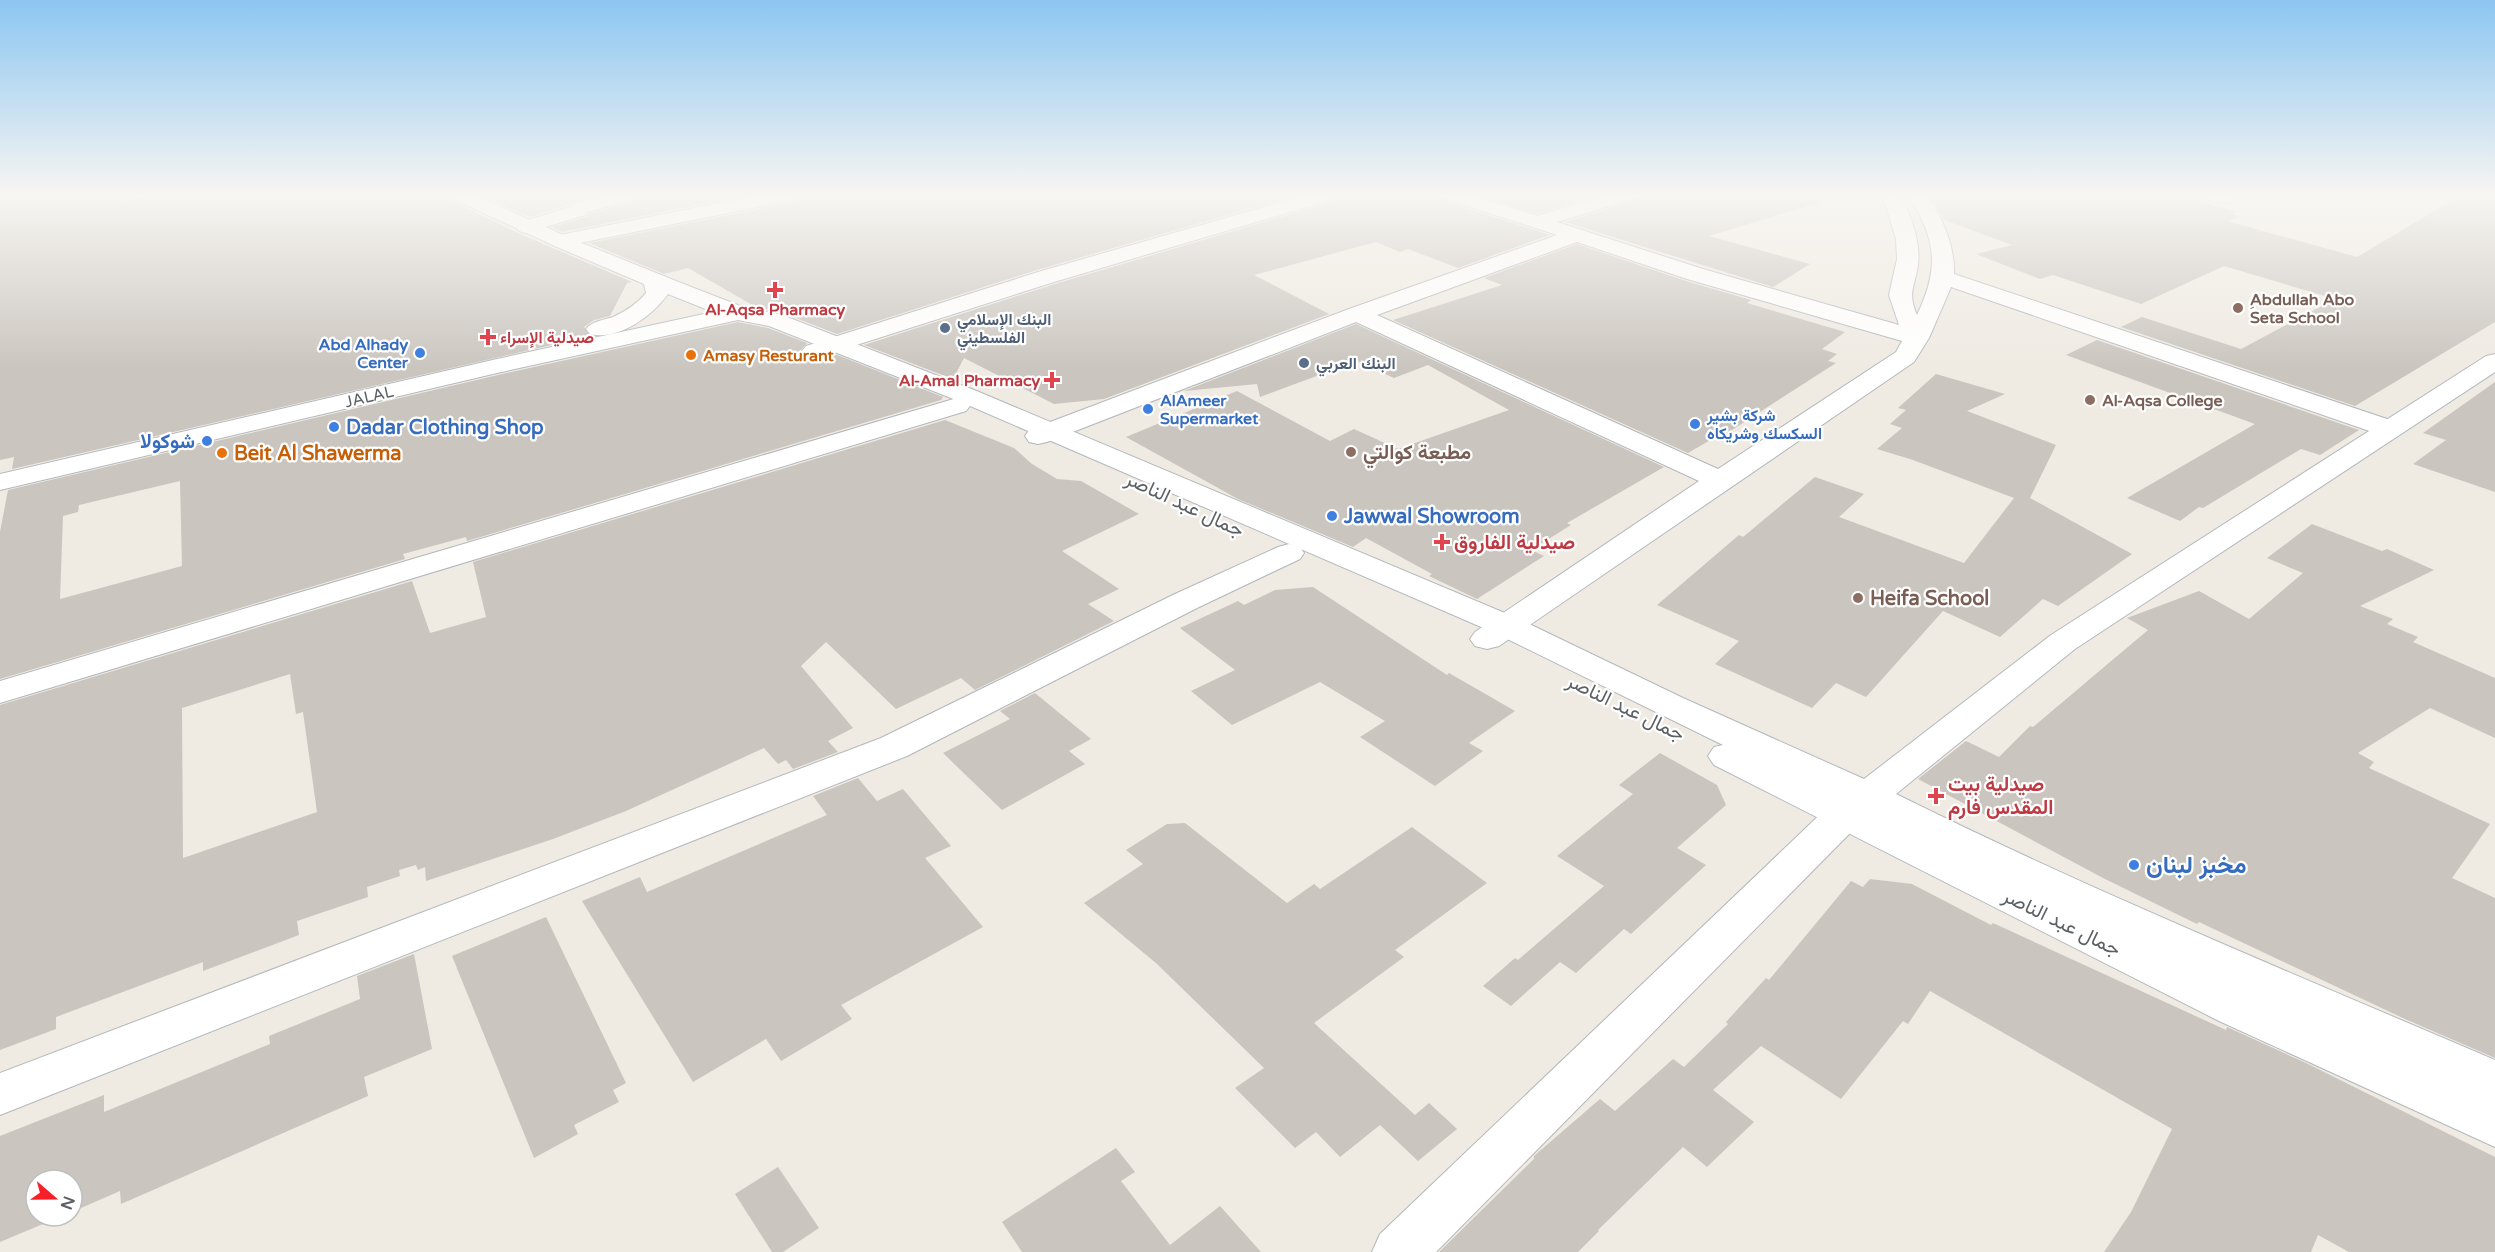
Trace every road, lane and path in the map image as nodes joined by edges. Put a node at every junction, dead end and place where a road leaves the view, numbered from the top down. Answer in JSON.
{"nodes":[{"id":1,"x":588,"y":252,"type":"edge"},
{"id":2,"x":1130,"y":252,"type":"edge"},
{"id":3,"x":1528,"y":252,"type":"edge"},
{"id":4,"x":1626,"y":252,"type":"edge"},
{"id":5,"x":1906,"y":252,"type":"edge"},
{"id":6,"x":1941,"y":252,"type":"edge"},
{"id":7,"x":1943,"y":277,"type":"junction"},
{"id":8,"x":654,"y":280,"type":"junction"},
{"id":9,"x":1357,"y":314,"type":"junction"},
{"id":10,"x":744,"y":315,"type":"junction"},
{"id":11,"x":1917,"y":338,"type":"junction"},
{"id":12,"x":825,"y":347,"type":"junction"},
{"id":13,"x":2495,"y":361,"type":"edge"},
{"id":14,"x":957,"y":406,"type":"junction"},
{"id":15,"x":2390,"y":429,"type":"junction"},
{"id":16,"x":1045,"y":433,"type":"junction"},
{"id":17,"x":0,"y":468,"type":"edge"},
{"id":18,"x":1720,"y":480,"type":"junction"},
{"id":19,"x":0,"y":482,"type":"edge"},
{"id":20,"x":1289,"y":553,"type":"junction"},
{"id":21,"x":1497,"y":632,"type":"junction"},
{"id":22,"x":0,"y":692,"type":"edge"},
{"id":23,"x":1856,"y":805,"type":"junction"},
{"id":24,"x":2495,"y":1082,"type":"edge"},
{"id":25,"x":0,"y":1094,"type":"edge"},
{"id":26,"x":2495,"y":1125,"type":"edge"},
{"id":27,"x":1399,"y":1252,"type":"edge"}],
"edges":[{"from":1,"to":8,"type":"street","name":"جمال عبد الناصر"},
{"from":2,"to":12,"type":"street"},
{"from":3,"to":9,"type":"street"},
{"from":4,"to":11,"type":"street"},
{"from":5,"to":11,"type":"street"},
{"from":6,"to":7,"type":"street"},
{"from":7,"to":11,"type":"street"},
{"from":7,"to":15,"type":"street"},
{"from":8,"to":10,"type":"street","name":"جمال عبد الناصر"},
{"from":8,"to":17,"type":"street","name":"JALAL"},
{"from":9,"to":16,"type":"street"},
{"from":9,"to":18,"type":"street"},
{"from":10,"to":12,"type":"street","name":"جمال عبد الناصر"},
{"from":10,"to":19,"type":"street","name":"JALAL"},
{"from":11,"to":18,"type":"street"},
{"from":12,"to":14,"type":"street","name":"جمال عبد الناصر"},
{"from":12,"to":16,"type":"street","name":"جمال عبد الناصر"},
{"from":13,"to":15,"type":"street"},
{"from":14,"to":16,"type":"street","name":"جمال عبد الناصر"},
{"from":14,"to":22,"type":"street"},
{"from":15,"to":23,"type":"street"},
{"from":16,"to":20,"type":"street","name":"جمال عبد الناصر"},
{"from":16,"to":21,"type":"street","name":"جمال عبد الناصر"},
{"from":18,"to":21,"type":"street"},
{"from":20,"to":21,"type":"street","name":"جمال عبد الناصر"},
{"from":20,"to":25,"type":"street"},
{"from":21,"to":23,"type":"street","name":"جمال عبد الناصر"},
{"from":23,"to":24,"type":"street","name":"جمال عبد الناصر"},
{"from":23,"to":26,"type":"street","name":"جمال عبد الناصر"},
{"from":23,"to":27,"type":"street"}]}
